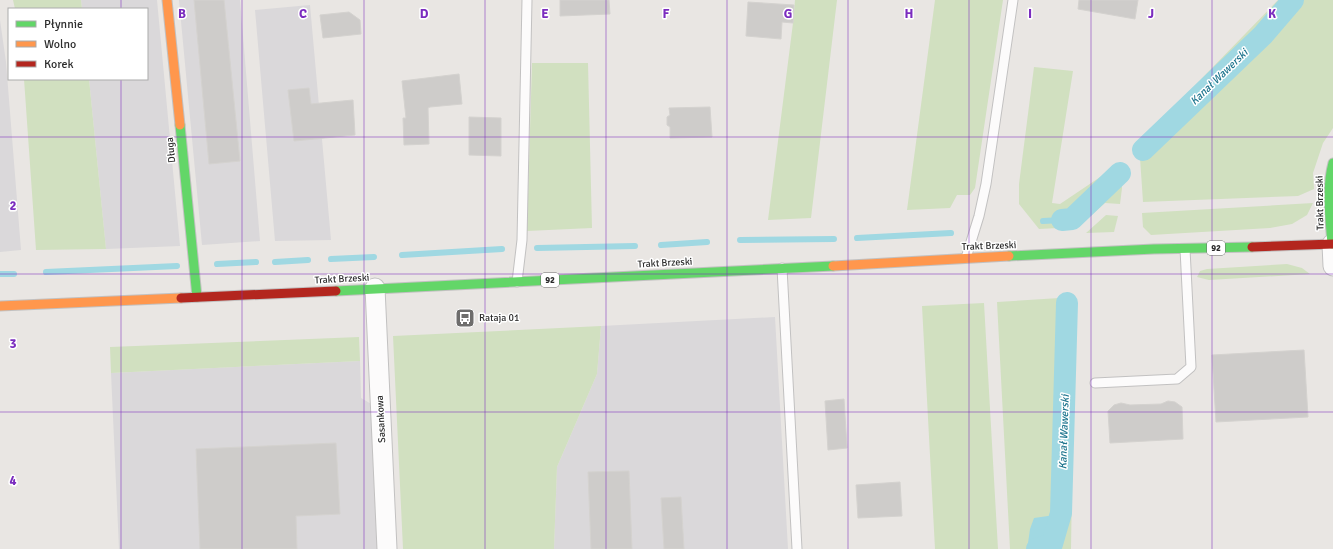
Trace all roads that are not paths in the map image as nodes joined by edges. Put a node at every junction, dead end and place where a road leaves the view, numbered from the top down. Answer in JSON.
{"nodes":[{"id":1,"x":167,"y":0,"type":"edge"},
{"id":2,"x":527,"y":0,"type":"edge"},
{"id":3,"x":1014,"y":0,"type":"edge"},
{"id":4,"x":1333,"y":163,"type":"edge"},
{"id":5,"x":1332,"y":244,"type":"edge"},
{"id":6,"x":1185,"y":249,"type":"junction"},
{"id":7,"x":966,"y":258,"type":"junction"},
{"id":8,"x":1333,"y":266,"type":"edge"},
{"id":9,"x":782,"y":268,"type":"junction"},
{"id":10,"x":517,"y":282,"type":"junction"},
{"id":11,"x":375,"y":288,"type":"junction"},
{"id":12,"x":197,"y":297,"type":"junction"},
{"id":13,"x":0,"y":306,"type":"edge"},
{"id":14,"x":1095,"y":383,"type":"dead end"},
{"id":15,"x":388,"y":549,"type":"edge"},
{"id":16,"x":797,"y":549,"type":"edge"}],
"edges":[{"from":1,"to":12,"type":"main road","name":"Długa"},
{"from":2,"to":10,"type":"lane"},
{"from":3,"to":7,"type":"lane"},
{"from":4,"to":5,"type":"main road","name":"Trakt Brzeski"},
{"from":5,"to":6,"type":"main road","name":"Trakt Brzeski","number":"92"},
{"from":5,"to":8,"type":"street"},
{"from":6,"to":7,"type":"main road","name":"Trakt Brzeski","number":"92"},
{"from":6,"to":14,"type":"lane"},
{"from":7,"to":9,"type":"main road","name":"Trakt Brzeski","number":"92"},
{"from":9,"to":10,"type":"main road","name":"Trakt Brzeski","number":"92"},
{"from":9,"to":16,"type":"lane"},
{"from":10,"to":11,"type":"main road","name":"Trakt Brzeski","number":"92"},
{"from":11,"to":12,"type":"main road","name":"Trakt Brzeski","number":"92"},
{"from":11,"to":15,"type":"street","name":"Sasankowa"},
{"from":12,"to":13,"type":"main road","name":"Trakt Brzeski","number":"92"}]}
